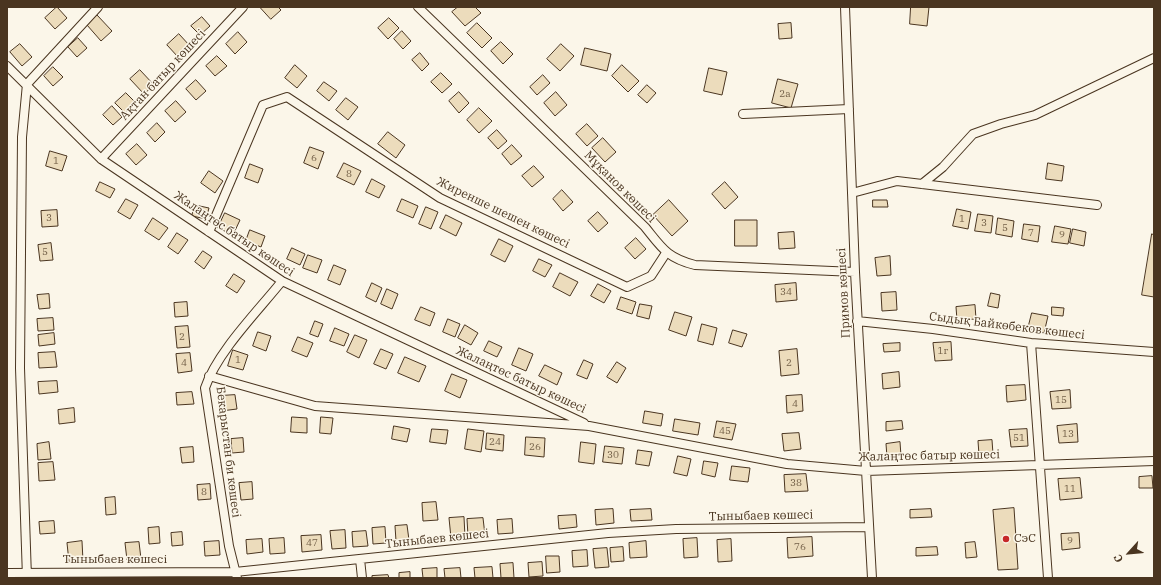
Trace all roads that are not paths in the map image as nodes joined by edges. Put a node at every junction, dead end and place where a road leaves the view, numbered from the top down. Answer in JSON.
{"nodes":[{"id":1,"x":98,"y":7,"type":"edge"},
{"id":2,"x":243,"y":7,"type":"edge"},
{"id":3,"x":418,"y":7,"type":"edge"},
{"id":4,"x":845,"y":7,"type":"edge"},
{"id":5,"x":1154,"y":58,"type":"edge"},
{"id":6,"x":7,"y":66,"type":"edge"},
{"id":7,"x":27,"y":84,"type":"junction"},
{"id":8,"x":849,"y":109,"type":"junction"},
{"id":9,"x":742,"y":114,"type":"dead end"},
{"id":10,"x":101,"y":158,"type":"junction"},
{"id":11,"x":922,"y":184,"type":"junction"},
{"id":12,"x":852,"y":193,"type":"junction"},
{"id":13,"x":1097,"y":205,"type":"dead end"},
{"id":14,"x":208,"y":232,"type":"junction"},
{"id":15,"x":666,"y":253,"type":"junction"},
{"id":16,"x":855,"y":272,"type":"junction"},
{"id":17,"x":282,"y":282,"type":"junction"},
{"id":18,"x":858,"y":321,"type":"junction"},
{"id":19,"x":1032,"y":343,"type":"junction"},
{"id":20,"x":1154,"y":352,"type":"edge"},
{"id":21,"x":209,"y":376,"type":"junction"},
{"id":22,"x":589,"y":426,"type":"junction"},
{"id":23,"x":1154,"y":461,"type":"edge"},
{"id":24,"x":1041,"y":465,"type":"junction"},
{"id":25,"x":866,"y":471,"type":"junction"},
{"id":26,"x":869,"y":527,"type":"junction"},
{"id":27,"x":360,"y":559,"type":"junction"},
{"id":28,"x":7,"y":573,"type":"edge"},
{"id":29,"x":27,"y":575,"type":"edge"},
{"id":30,"x":236,"y":575,"type":"edge"},
{"id":31,"x":362,"y":578,"type":"edge"},
{"id":32,"x":872,"y":578,"type":"edge"},
{"id":33,"x":1048,"y":578,"type":"edge"}],
"edges":[{"from":1,"to":7,"type":"street"},
{"from":2,"to":10,"type":"street","name":"Ақтан батыр көшесі"},
{"from":3,"to":15,"type":"street","name":"Мұқанов көшесі"},
{"from":4,"to":8,"type":"street","name":"Примов көшесі"},
{"from":5,"to":11,"type":"street"},
{"from":6,"to":7,"type":"street","name":"Жалаңтөс батыр көшесі"},
{"from":7,"to":10,"type":"street","name":"Жалаңтөс батыр көшесі"},
{"from":7,"to":29,"type":"street"},
{"from":8,"to":9,"type":"street"},
{"from":8,"to":12,"type":"street","name":"Примов көшесі"},
{"from":10,"to":14,"type":"street","name":"Жалаңтөс батыр көшесі"},
{"from":11,"to":12,"type":"street"},
{"from":11,"to":13,"type":"street"},
{"from":12,"to":16,"type":"street","name":"Примов көшесі"},
{"from":14,"to":15,"type":"street","name":"Жиренше шешен көшесі"},
{"from":14,"to":17,"type":"street","name":"Жалаңтөс батыр көшесі"},
{"from":15,"to":16,"type":"street","name":"Мұқанов көшесі"},
{"from":16,"to":18,"type":"street","name":"Примов көшесі"},
{"from":17,"to":21,"type":"street","name":"Бекарыстан би көшесі"},
{"from":17,"to":22,"type":"street","name":"Жалаңтөс батыр көшесі"},
{"from":18,"to":19,"type":"street","name":"Сыдық Байкөбеков көшесі"},
{"from":18,"to":25,"type":"street","name":"Примов көшесі"},
{"from":19,"to":20,"type":"street","name":"Сыдық Байкөбеков көшесі"},
{"from":19,"to":24,"type":"street"},
{"from":21,"to":22,"type":"street","name":"Жалаңтөс батыр көшесі"},
{"from":21,"to":30,"type":"street","name":"Бекарыстан би көшесі"},
{"from":22,"to":25,"type":"street","name":"Жалаңтөс батыр көшесі"},
{"from":23,"to":24,"type":"street","name":"Жалаңтөс батыр көшесі"},
{"from":24,"to":25,"type":"street","name":"Жалаңтөс батыр көшесі"},
{"from":24,"to":33,"type":"street"},
{"from":25,"to":26,"type":"street","name":"Примов көшесі"},
{"from":26,"to":27,"type":"street","name":"Тыныбаев көшесі"},
{"from":26,"to":32,"type":"street","name":"Примов көшесі"},
{"from":27,"to":30,"type":"street","name":"Тыныбаев көшесі"},
{"from":27,"to":31,"type":"street"},
{"from":28,"to":29,"type":"street","name":"Тыныбаев көшесі"},
{"from":29,"to":30,"type":"street","name":"Тыныбаев көшесі"}]}
